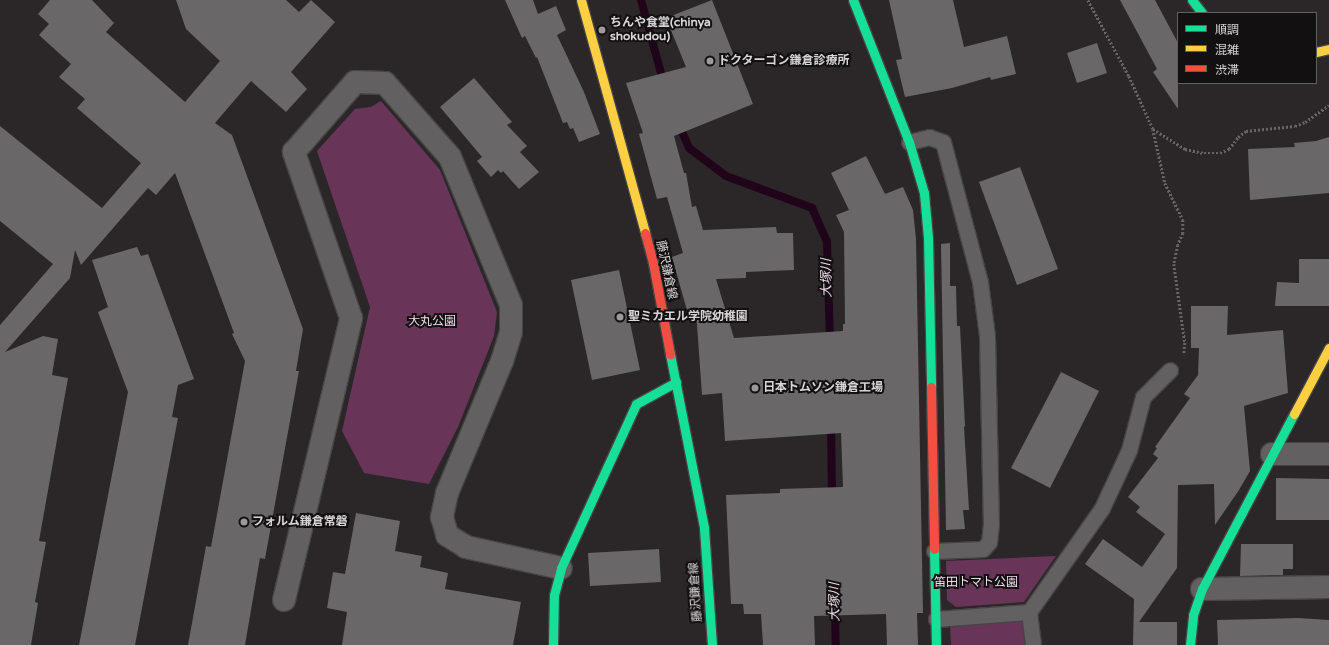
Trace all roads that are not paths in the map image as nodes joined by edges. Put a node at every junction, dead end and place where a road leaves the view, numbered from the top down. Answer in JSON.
{"nodes":[{"id":1,"x":581,"y":0,"type":"edge"},
{"id":2,"x":853,"y":0,"type":"edge"},
{"id":3,"x":1192,"y":0,"type":"edge"},
{"id":4,"x":1201,"y":12,"type":"edge"},
{"id":5,"x":1329,"y":49,"type":"edge"},
{"id":6,"x":1317,"y":52,"type":"edge"},
{"id":7,"x":909,"y":142,"type":"junction"},
{"id":8,"x":1329,"y":348,"type":"edge"},
{"id":9,"x":1170,"y":370,"type":"road end"},
{"id":10,"x":676,"y":382,"type":"junction"},
{"id":11,"x":1272,"y":454,"type":"junction"},
{"id":12,"x":1329,"y":454,"type":"edge"},
{"id":13,"x":934,"y":551,"type":"junction"},
{"id":14,"x":561,"y":568,"type":"junction"},
{"id":15,"x":1329,"y":587,"type":"edge"},
{"id":16,"x":1202,"y":589,"type":"junction"},
{"id":17,"x":284,"y":600,"type":"dead end"},
{"id":18,"x":1028,"y":612,"type":"junction"},
{"id":19,"x":936,"y":619,"type":"junction"},
{"id":20,"x":553,"y":645,"type":"edge"},
{"id":21,"x":712,"y":645,"type":"edge"},
{"id":22,"x":936,"y":645,"type":"edge"},
{"id":23,"x":1032,"y":645,"type":"edge"},
{"id":24,"x":1190,"y":645,"type":"edge"}],
"edges":[{"from":1,"to":10,"type":"street","name":"藤沢鎌倉線"},
{"from":2,"to":7,"type":"street"},
{"from":3,"to":4,"type":"street"},
{"from":5,"to":6,"type":"street"},
{"from":7,"to":13,"type":"street"},
{"from":7,"to":13,"type":"lane"},
{"from":8,"to":11,"type":"street"},
{"from":9,"to":18,"type":"lane"},
{"from":10,"to":14,"type":"street"},
{"from":10,"to":21,"type":"street","name":"藤沢鎌倉線"},
{"from":11,"to":12,"type":"street"},
{"from":11,"to":16,"type":"street"},
{"from":13,"to":19,"type":"street"},
{"from":14,"to":17,"type":"street"},
{"from":14,"to":20,"type":"street"},
{"from":15,"to":16,"type":"street"},
{"from":16,"to":24,"type":"street"},
{"from":18,"to":19,"type":"lane"},
{"from":18,"to":23,"type":"lane"},
{"from":19,"to":22,"type":"street"}]}
